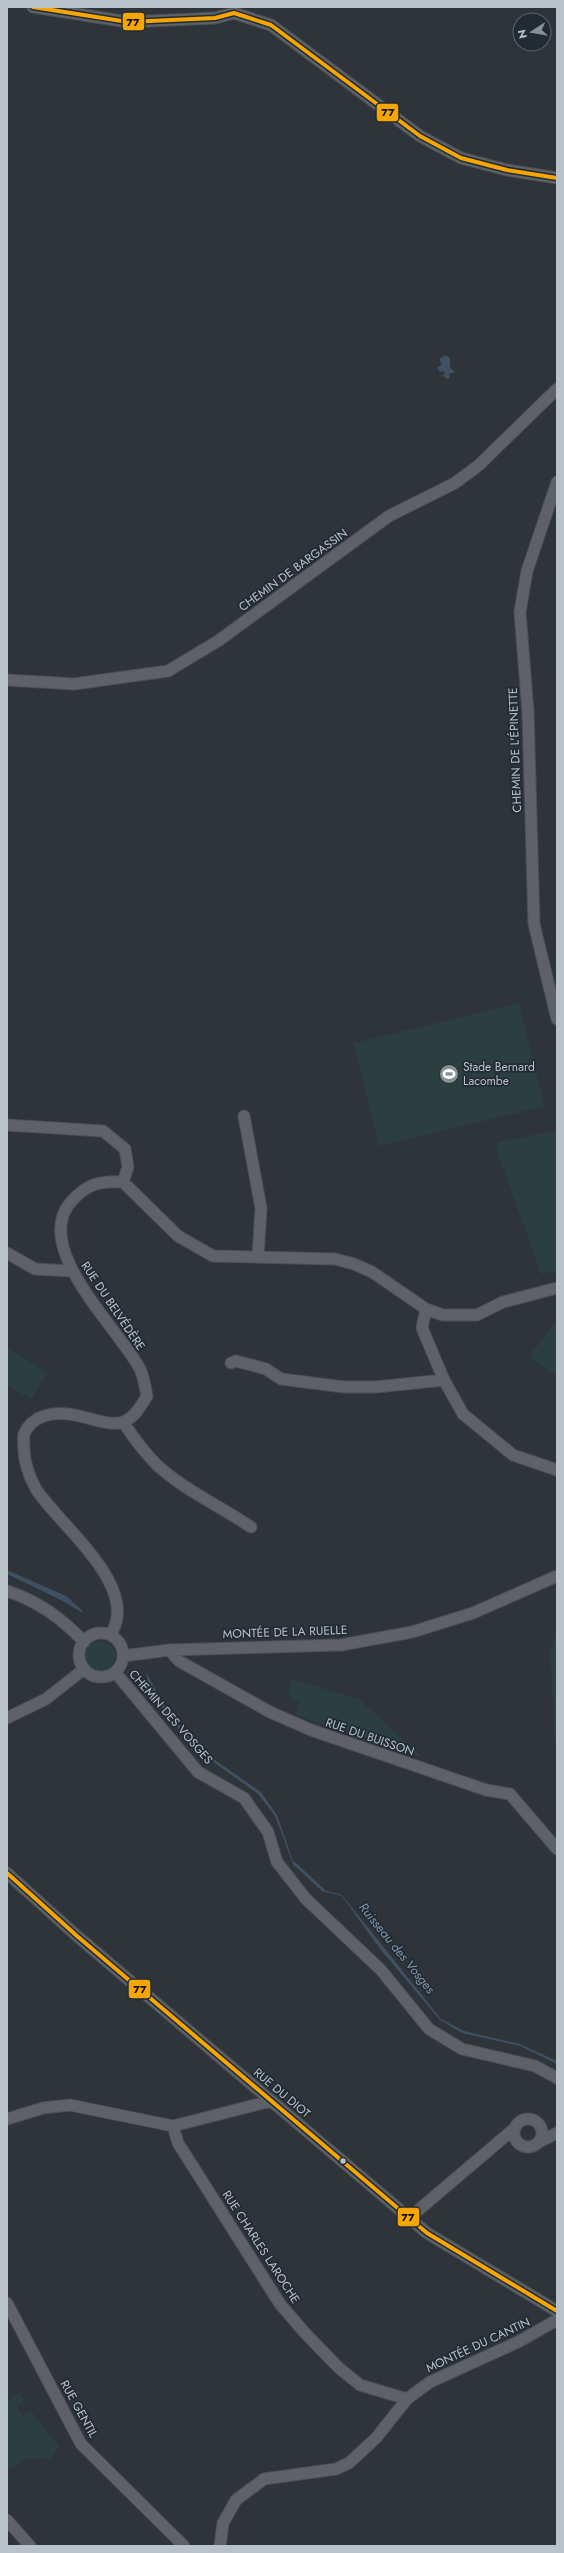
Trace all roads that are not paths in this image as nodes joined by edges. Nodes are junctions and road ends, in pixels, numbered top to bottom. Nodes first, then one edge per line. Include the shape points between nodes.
1 (33, 7) edge
2 (557, 178) edge
3 (557, 389) edge
4 (557, 482) edge
5 (7, 680) edge
6 (557, 1019) edge
7 (244, 1116) dead end
8 (7, 1125) edge
9 (123, 1182) junction
10 (7, 1253) edge
11 (258, 1257) junction
12 (71, 1271) junction
13 (557, 1288) edge
14 (426, 1309) junction
15 (231, 1363) dead end
16 (444, 1380) junction
17 (123, 1422) junction
18 (557, 1470) edge
19 (251, 1527) dead end
20 (557, 1576) edge
21 (7, 1591) edge
22 (110, 1635) junction
23 (84, 1642) junction
24 (169, 1650) junction
25 (123, 1656) junction
26 (84, 1669) junction
27 (115, 1672) junction
28 (7, 1718) edge
29 (557, 1849) edge
30 (7, 1873) edge
31 (557, 2078) edge
32 (271, 2101) junction
33 (7, 2119) edge
34 (173, 2126) junction
35 (515, 2128) junction
36 (557, 2134) edge
37 (539, 2142) junction
38 (408, 2218) junction
39 (7, 2303) edge
40 (557, 2311) edge
41 (557, 2320) edge
42 (407, 2399) junction
43 (7, 2520) edge
44 (30, 2546) edge
45 (184, 2546) edge
46 (220, 2546) edge

1 - 2 street via 128,22 215,18 234,13 271,25 420,136 462,158 507,170
3 - 5 street, CHEMIN DE BARGASSIN via 479,465 455,483 389,516 224,636 168,671 74,684
4 - 6 street, CHEMIN DE L'ÉPINETTE via 527,571 520,612 528,712 534,924
7 - 11 street via 261,1208
8 - 9 street via 103,1131 125,1149 128,1167
9 - 11 street via 178,1236 213,1256
9 - 12 street, RUE DU BELVÉDÈRE via 99,1182 78,1193 64,1210 61,1235
10 - 12 street via 35,1269
11 - 14 street via 335,1259 354,1264 372,1272
12 - 17 street, RUE DU BELVÉDÈRE via 141,1370 147,1396 136,1413
13 - 14 street via 503,1302 477,1315 443,1315
14 - 16 street via 422,1328
15 - 16 street via 236,1360 266,1369 281,1379 344,1387 376,1387
16 - 18 street via 463,1414 487,1435 513,1455
17 - 19 street via 138,1444 158,1465 201,1497
17 - 22 street via 111,1424 87,1416 57,1412 35,1419 24,1434 24,1463 36,1489 98,1562 118,1605 116,1627
20 - 24 street, MONTÉE DE LA RUELLE via 473,1613 412,1632 341,1645
21 - 23 street via 27,1597 55,1614
22 - 23 street via 95,1634
22 - 25 street via 119,1642
23 - 26 street via 79,1656
24 - 25 street, MONTÉE DE LA RUELLE
24 - 29 street, RUE DU BUISSON via 179,1661 270,1712 310,1730 486,1790 510,1794
25 - 27 street
26 - 27 street via 103,1677
26 - 28 street via 46,1699
27 - 31 street, CHEMIN DES VOSGES via 198,1772 244,1798 268,1832 278,1862 306,1899 381,1970 429,2029 462,2049 535,2066
30 - 32 street, RUE DU DIOT
32 - 34 street
32 - 38 street, RUE DU DIOT
33 - 34 street via 43,2108 70,2105
34 - 42 street, RUE CHARLES LAROCHE via 178,2143 285,2310 339,2368 360,2385
35 - 37 street via 514,2133 519,2143 530,2147
35 - 37 street via 525,2119 537,2122 542,2131
35 - 38 street
36 - 37 street
38 - 40 street, RUE DU DIOT via 427,2233
39 - 45 street, RUE GENTIL via 81,2444
41 - 42 street, MONTÉE DU CANTIN via 518,2342 430,2382
42 - 46 street, MONTÉE DU CANTIN via 376,2438 349,2463 336,2469 264,2479 236,2500 223,2523
43 - 44 street

